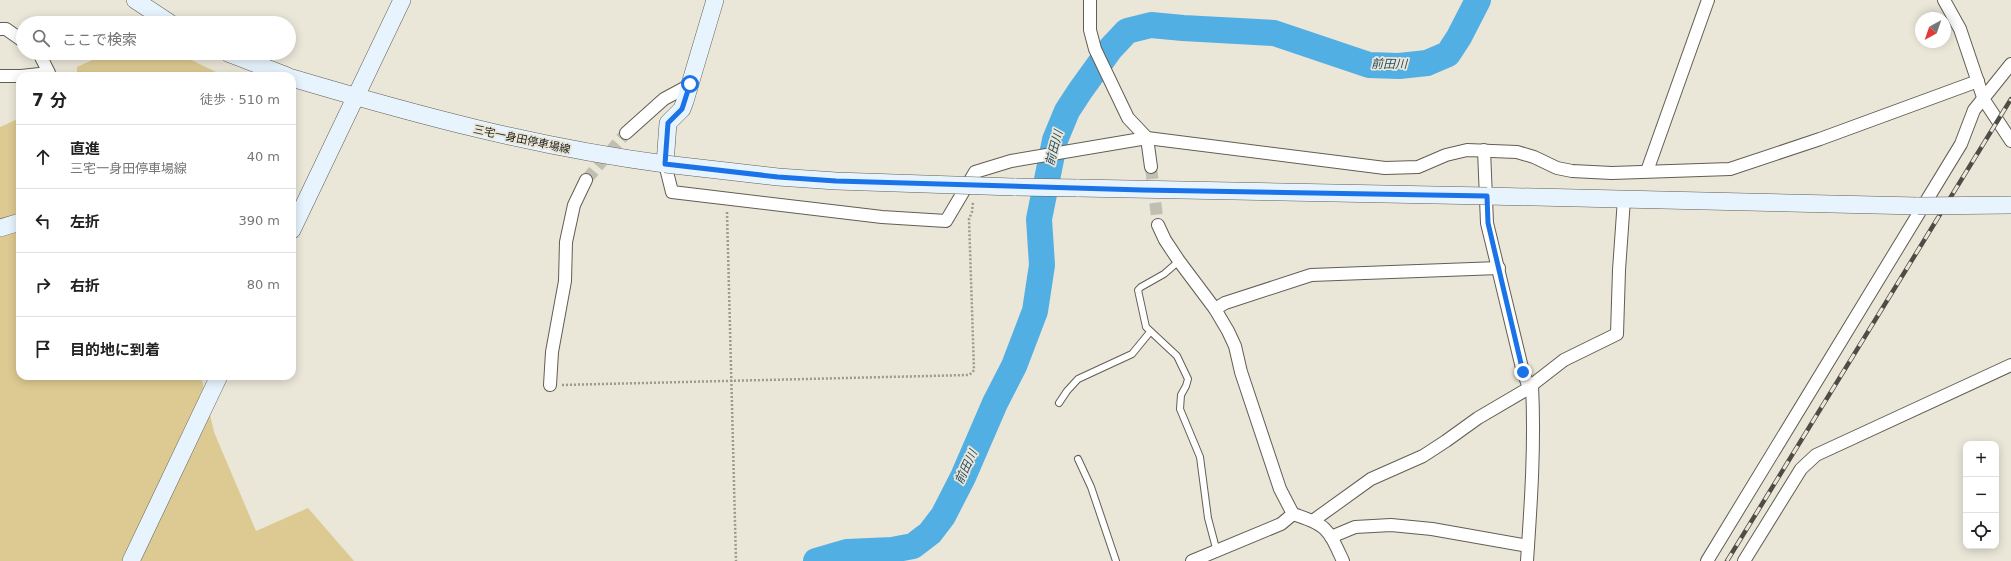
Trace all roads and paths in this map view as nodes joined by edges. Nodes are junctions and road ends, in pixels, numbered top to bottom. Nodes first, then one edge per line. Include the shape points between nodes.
1 (136, 0) edge
2 (402, 0) edge
3 (715, 0) edge
4 (1090, 0) edge
5 (1708, 0) edge
6 (1944, 0) edge
7 (160, 16) edge
8 (0, 29) edge
9 (16, 36) edge
10 (43, 60) edge
11 (246, 60) edge
12 (2011, 64) edge
13 (49, 72) edge
14 (277, 72) edge
15 (0, 76) edge
16 (16, 76) edge
17 (296, 79) edge
18 (1978, 81) junction
19 (690, 84) junction
20 (355, 96) junction
21 (1984, 100) junction
22 (626, 133) tunnel mouth
23 (1147, 138) junction
24 (2011, 141) edge
25 (1484, 150) junction
26 (665, 164) junction
27 (1151, 166) tunnel mouth
28 (1647, 171) junction
29 (586, 180) tunnel mouth
30 (973, 196) dead end
31 (1487, 196) junction
32 (727, 198) junction
33 (1624, 199) junction
34 (2011, 205) edge
35 (296, 222) edge
36 (16, 223) edge
37 (1158, 225) tunnel mouth
38 (0, 228) edge
39 (1179, 261) junction
40 (1498, 268) junction
41 (1215, 309) junction
42 (1150, 332) junction
43 (2011, 365) edge
44 (217, 380) edge
45 (731, 382) junction
46 (550, 385) joint
47 (1530, 386) junction
48 (1059, 403) dead end
49 (1078, 459) dead end
50 (1293, 514) junction
51 (1314, 520) junction
52 (1331, 536) junction
53 (1528, 546) junction
54 (1220, 554) edge
55 (131, 561) edge
56 (736, 561) edge
57 (1116, 561) edge
58 (1192, 561) edge
59 (1343, 561) edge
60 (1527, 561) edge
61 (1707, 561) edge
62 (1744, 561) edge

1 - 7 street
2 - 20 street
3 - 19 street
4 - 23 street via 1090,30 1095,49 1128,118
5 - 28 street
6 - 18 street via 1960,29
8 - 9 street via 6,29
10 - 13 street
11 - 14 street
12 - 21 street
15 - 16 street
17 - 20 street, 三宅一身田停車場線
18 - 21 street
18 - 28 street via 1737,168
19 - 22 street via 664,99
19 - 26 street via 682,109 668,123
20 - 26 street, 三宅一身田停車場線 via 444,122 541,144
20 - 35 street
21 - 24 street
21 - 61 street via 1974,110 1961,144
23 - 25 street via 1386,168 1418,167 1458,151
23 - 27 street
23 - 32 street via 1011,161 975,172 946,221 866,215
25 - 28 street via 1517,152 1557,168 1572,171
25 - 31 street
26 - 31 street, 三宅一身田停車場線, bridge via 836,181
26 - 32 street via 672,192
29 - 46 street via 574,205 566,242 565,281 552,352
30 - 45 path via 969,220 972,374
31 - 33 street, 三宅一身田停車場線
31 - 40 street via 1488,223
32 - 45 path
33 - 34 street, 三宅一身田停車場線, bridge via 1918,206
33 - 47 street via 1617,334 1564,360
36 - 38 street
37 - 39 street
39 - 41 street
39 - 42 lane via 1138,290 1144,321
40 - 41 street via 1311,275 1225,303
40 - 47 street via 1523,372
41 - 50 street via 1234,346 1280,489
42 - 48 lane via 1132,354 1078,379
42 - 54 lane via 1177,356 1188,379 1181,395 1180,409 1200,457 1208,518
43 - 62 street via 1816,455 1801,469
44 - 55 street
45 - 46 path
45 - 56 path
47 - 51 street via 1423,456 1371,479
47 - 53 street via 1533,441
49 - 57 lane via 1091,488
50 - 51 street
50 - 54 street via 1281,524
51 - 52 street
52 - 53 street via 1355,526 1391,525 1432,529
52 - 59 street
53 - 60 street
54 - 58 street

